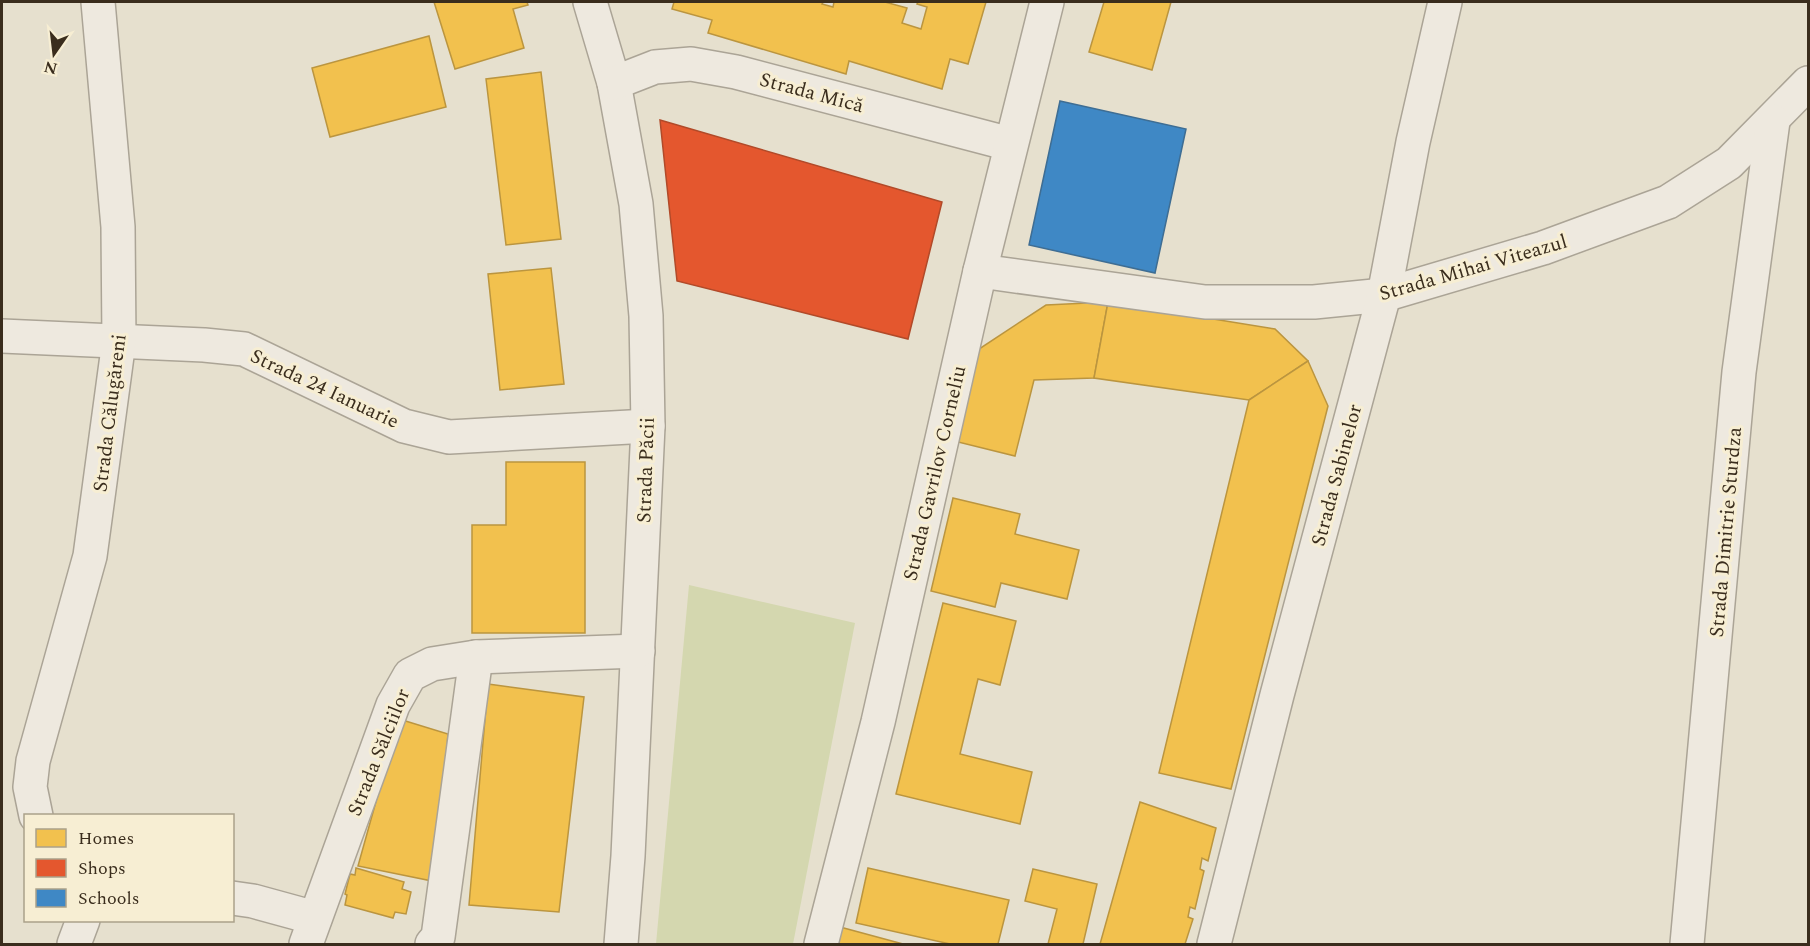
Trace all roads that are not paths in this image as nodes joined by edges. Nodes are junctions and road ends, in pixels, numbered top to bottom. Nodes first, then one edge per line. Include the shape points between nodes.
1 (98, 2) edge
2 (590, 2) edge
3 (1047, 2) edge
4 (1444, 2) edge
5 (614, 83) junction
6 (1809, 83) edge
7 (1773, 121) junction
8 (1010, 144) junction
9 (980, 271) junction
10 (1384, 295) junction
11 (2, 336) edge
12 (120, 341) junction
13 (648, 426) junction
14 (638, 651) junction
15 (476, 657) junction
16 (36, 814) edge
17 (234, 898) edge
18 (83, 922) edge
19 (310, 931) edge
20 (74, 945) edge
21 (432, 945) edge
22 (621, 945) edge
23 (821, 945) edge
24 (1214, 945) edge
25 (1687, 945) edge

1 - 12 street, Strada Călugăreni via 118,226
2 - 5 street, Strada Păcii
3 - 8 street, Strada Gavrilov Corneliu
4 - 10 street, Strada Sabinelor
5 - 8 street, Strada Mică via 655,68 691,64 736,72
5 - 13 street, Strada Păcii via 636,204 646,316
6 - 7 street, Strada Mihai Viteazul
7 - 10 street, Strada Mihai Viteazul via 1729,163 1668,202 1543,248
7 - 25 street, Strada Dimitrie Sturdza via 1739,372
8 - 9 street, Strada Gavrilov Corneliu
9 - 10 street, Strada Mihai Viteazul via 1205,302 1314,302
9 - 23 street, Strada Gavrilov Corneliu via 878,722
10 - 24 street, Strada Sabinelor via 1276,695
11 - 12 street, Strada 24 Ianuarie
12 - 13 street, Strada 24 Ianuarie via 244,349 405,426 449,437
12 - 16 street, Strada Călugăreni via 90,556 33,761 30,788
13 - 14 street, Strada Păcii
14 - 15 street, Strada Sălciilor
14 - 22 street, Strada Păcii
15 - 19 street, Strada Sălciilor via 432,664 410,675 393,705
15 - 21 street via 438,937
17 - 19 street via 253,901
18 - 20 street

